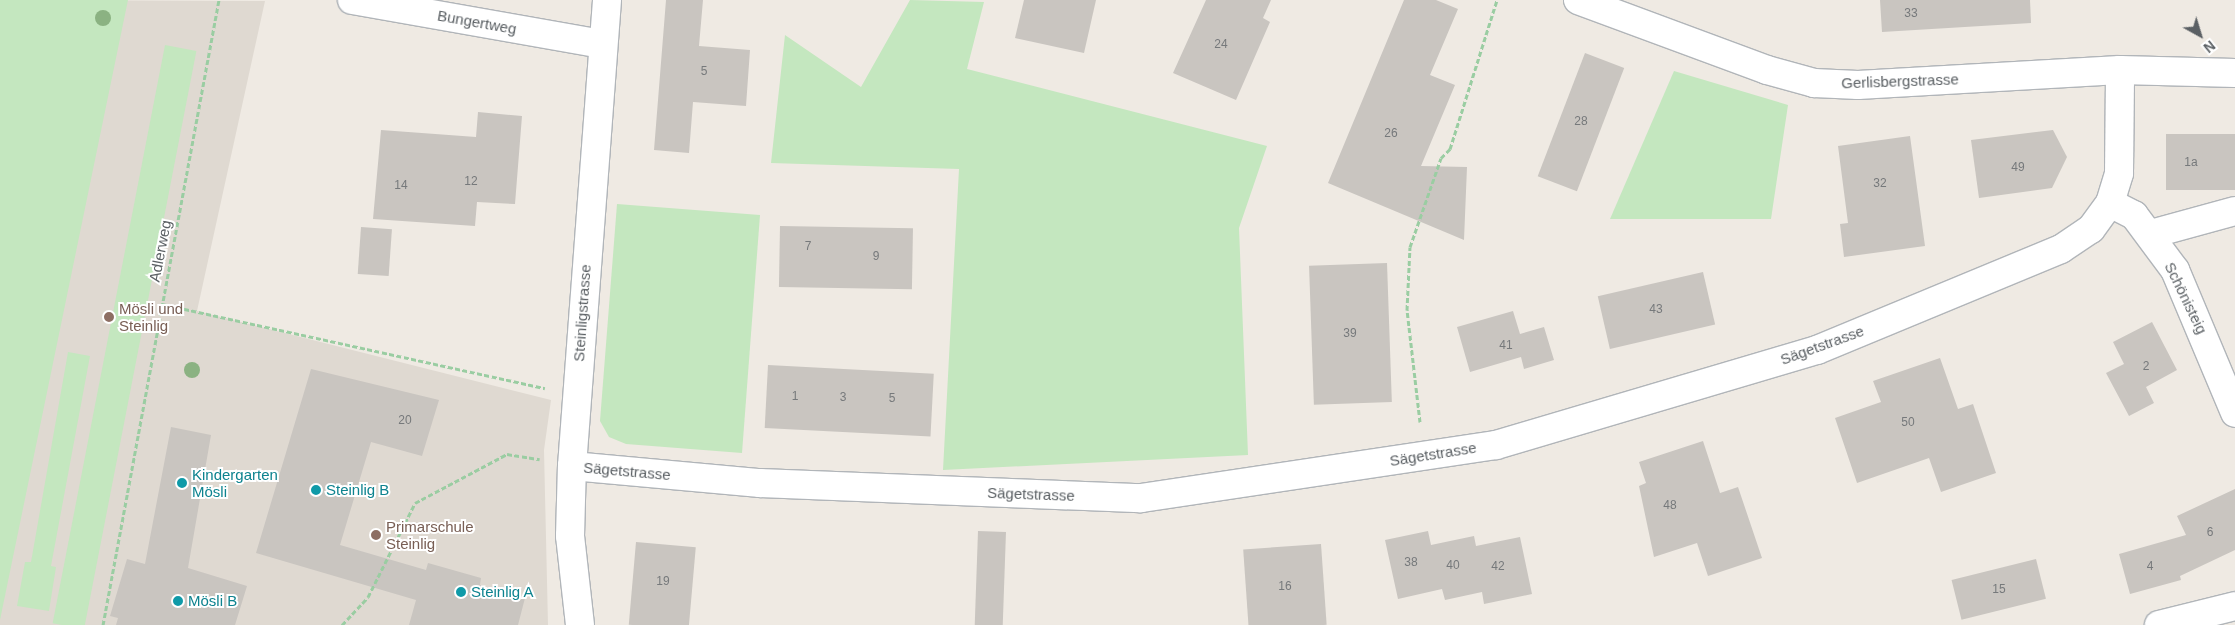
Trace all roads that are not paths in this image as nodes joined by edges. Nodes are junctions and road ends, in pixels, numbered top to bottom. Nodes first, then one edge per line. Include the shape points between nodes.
1 (352, 0) edge
2 (607, 0) edge
3 (1578, 0) edge
4 (602, 44) junction
5 (2120, 70) junction
6 (2235, 73) edge
7 (2110, 203) junction
8 (2235, 211) edge
9 (2151, 234) junction
10 (2235, 413) edge
11 (561, 463) junction
12 (2235, 606) edge
13 (580, 625) edge
14 (2159, 625) edge

1 - 4 street, Bungertweg
2 - 4 street, Steinligstrasse
3 - 5 street, Gerlisbergstrasse via 1767,70 1814,83 1858,85
4 - 11 street, Steinligstrasse
5 - 6 street, Gerlisbergstrasse
5 - 7 street, Sägetstrasse via 2119,173
7 - 9 street, Schönisteig via 2134,215
7 - 11 street, Sägetstrasse via 2092,229 2061,249 1817,350 1496,444 1141,498 760,483
8 - 9 street
9 - 10 street, Schönisteig via 2178,279
11 - 13 street, Steinligstrasse
12 - 14 street

